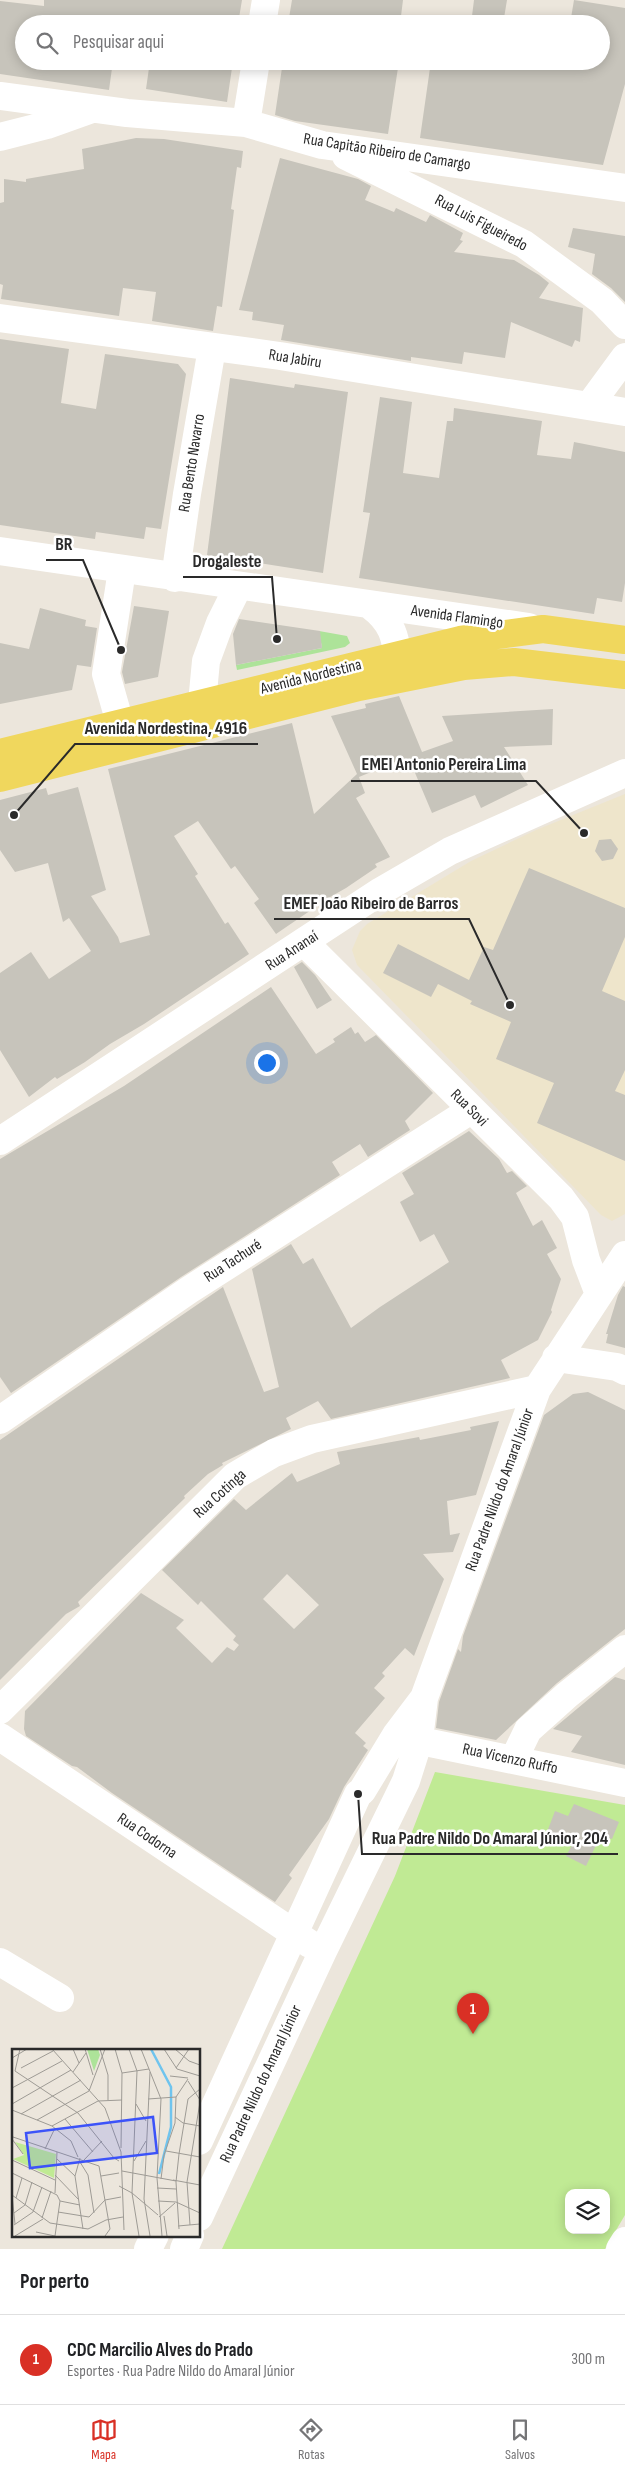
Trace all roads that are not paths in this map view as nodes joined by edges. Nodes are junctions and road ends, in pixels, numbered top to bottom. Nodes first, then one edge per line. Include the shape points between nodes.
1 (266, 0) edge
2 (264, 15) edge
3 (255, 70) edge
4 (0, 96) edge
5 (93, 108) junction
6 (246, 123) junction
7 (0, 137) edge
8 (322, 144) junction
9 (625, 188) edge
10 (0, 318) edge
11 (625, 325) edge
12 (212, 348) junction
13 (625, 357) edge
14 (590, 406) junction
15 (625, 412) edge
16 (0, 551) edge
17 (122, 570) junction
18 (175, 578) junction
19 (238, 587) junction
20 (371, 606) junction
21 (543, 629) junction
22 (625, 640) edge
23 (399, 667) junction
24 (622, 678) edge
25 (202, 703) junction
26 (120, 723) junction
27 (0, 753) edge
28 (625, 773) edge
29 (0, 778) edge
30 (305, 942) junction
31 (471, 1110) junction
32 (0, 1140) edge
33 (625, 1255) edge
34 (599, 1294) junction
35 (556, 1358) junction
36 (622, 1367) edge
37 (537, 1389) junction
38 (0, 1420) edge
39 (625, 1649) edge
40 (0, 1710) edge
41 (0, 1737) edge
42 (408, 1738) junction
43 (514, 1759) junction
44 (625, 1783) edge
45 (294, 1935) junction
46 (322, 1951) junction
47 (0, 1962) edge
48 (60, 1998) dead end
49 (200, 2139) edge
50 (200, 2215) edge
51 (154, 2236) edge
52 (190, 2236) edge
53 (625, 2241) edge
54 (148, 2249) edge
55 (184, 2249) edge
56 (620, 2249) edge

1 - 2 street
3 - 6 street
4 - 5 street, Rua Capitão Ribeiro de Camargo
5 - 6 street, Rua Capitão Ribeiro de Camargo
5 - 7 street via 47,125
6 - 8 street, Rua Capitão Ribeiro de Camargo
8 - 9 street, Rua Capitão Ribeiro de Camargo
8 - 11 street, Rua Luis Figueiredo via 524,244 602,302
10 - 12 street, Rua Jabiru
12 - 14 street, Rua Jabiru via 290,357
12 - 18 street, Rua Bento Navarro
13 - 14 street
14 - 15 street, Rua Jabiru
16 - 17 street, Avenida Flamingo
17 - 18 street, Avenida Flamingo
17 - 26 street via 106,674
18 - 19 street, Avenida Flamingo
19 - 20 street, Avenida Flamingo
19 - 25 street via 206,661
20 - 21 street, Avenida Flamingo
20 - 23 street, Avenida Flamingo via 385,616 393,631
21 - 22 main road, Avenida Nordestina
21 - 23 main road, Avenida Nordestina via 460,640
23 - 24 main road, Avenida Nordestina via 514,662
23 - 25 main road, Avenida Nordestina
23 - 29 main road, Avenida Nordestina
25 - 26 main road, Avenida Nordestina
26 - 27 main road, Avenida Nordestina
28 - 30 street, Rua Ananaí via 450,851 381,891
30 - 31 street, Rua Sovi
30 - 32 street, Rua Ananaí
31 - 34 street, Rua Sovi via 561,1198 575,1217
31 - 38 street, Rua Tachuré via 189,1290
33 - 34 street, Rua Padre Nildo do Amaral Júnior
34 - 35 street, Rua Padre Nildo do Amaral Júnior
35 - 36 street
35 - 37 street, Rua Padre Nildo do Amaral Júnior
37 - 40 street, Rua Cotinga via 312,1439 266,1457 235,1476
37 - 42 street, Rua Padre Nildo do Amaral Júnior
39 - 43 street via 528,1730
41 - 45 street, Rua Codorna
42 - 43 street, Rua Vicenzo Ruffo
42 - 45 street, Rua Padre Nildo do Amaral Júnior via 358,1794
42 - 46 street, Rua Padre Nildo do Amaral Júnior via 395,1805
43 - 44 street, Rua Vicenzo Ruffo
45 - 46 street
45 - 49 street, Rua Padre Nildo do Amaral Júnior
46 - 50 street, Rua Padre Nildo do Amaral Júnior
47 - 48 street
51 - 54 street
52 - 55 street
53 - 56 street

